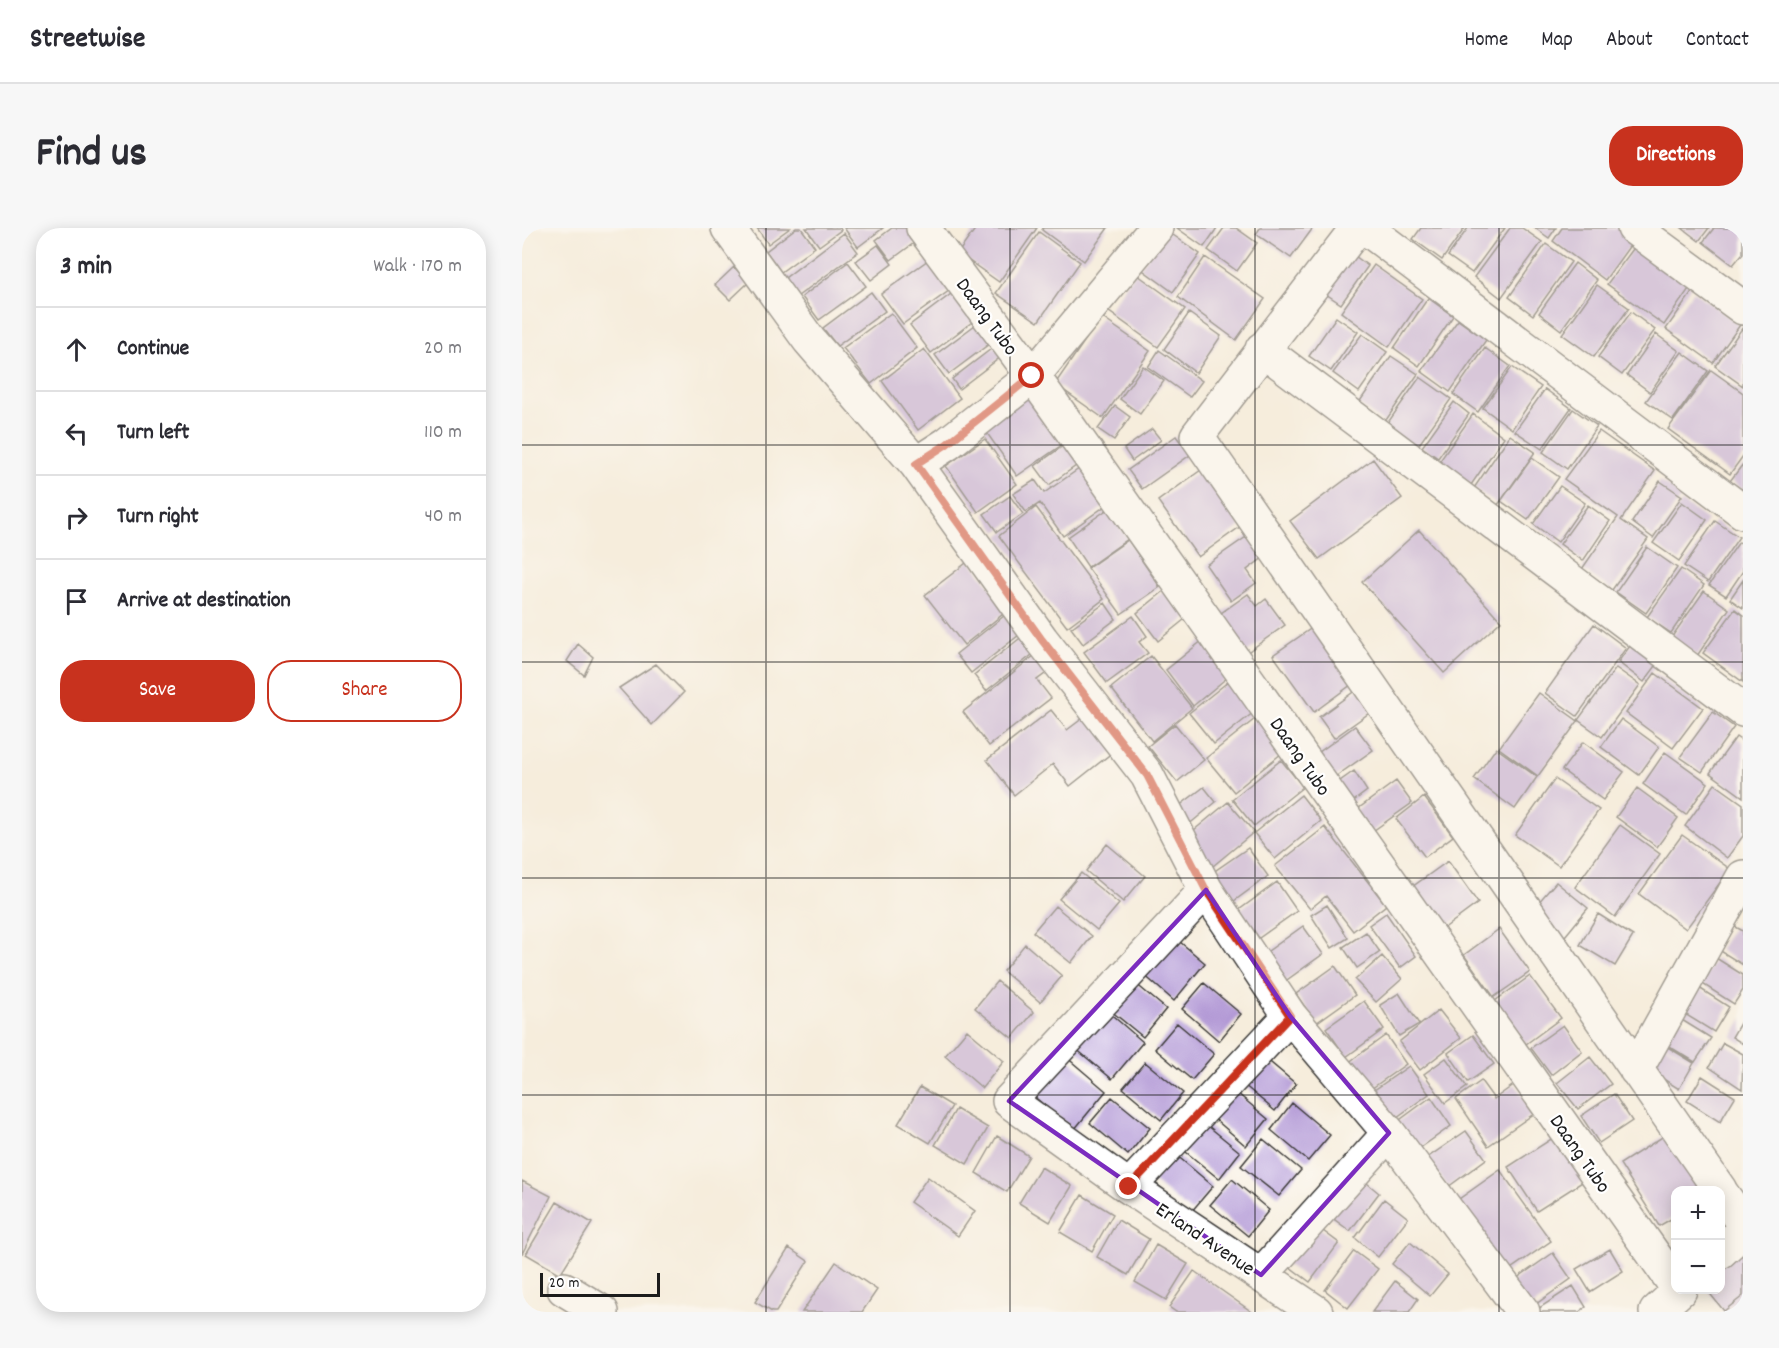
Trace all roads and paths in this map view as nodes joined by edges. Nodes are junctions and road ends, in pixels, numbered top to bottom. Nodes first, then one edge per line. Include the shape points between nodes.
1 (728, 228) edge
2 (923, 228) edge
3 (1156, 228) edge
4 (1357, 228) edge
5 (1366, 228) edge
6 (1634, 228) edge
7 (1743, 308) edge
8 (1262, 349) junction
9 (1032, 376) junction
10 (916, 464) junction
11 (1743, 512) edge
12 (1743, 710) edge
13 (1743, 877) edge
14 (1206, 890) junction
15 (1290, 1016) junction
16 (1636, 1070) junction
17 (1389, 1132) junction
18 (1717, 1186) edge
19 (1129, 1187) junction
20 (1725, 1198) edge
21 (1743, 1223) edge
22 (1743, 1231) edge
23 (1725, 1247) edge
24 (1261, 1275) junction
25 (564, 1289) dead end
26 (1677, 1297) edge
27 (602, 1312) edge
28 (1316, 1312) edge
29 (1523, 1312) edge

1 - 10 street via 809,340
2 - 9 street, Daang Tubo
3 - 9 street
4 - 8 street
5 - 11 street
6 - 7 street
8 - 12 street
8 - 16 street via 1197,436
9 - 10 street
9 - 26 street, Daang Tubo
10 - 14 street via 1042,640 1147,775
13 - 16 street
14 - 15 street
14 - 19 street, Erland Avenue via 1009,1101
15 - 17 street
15 - 19 street
16 - 18 street
17 - 24 street
17 - 29 street
19 - 24 street, Erland Avenue
20 - 21 street
22 - 23 street
24 - 28 street, Erland Avenue
25 - 27 street

